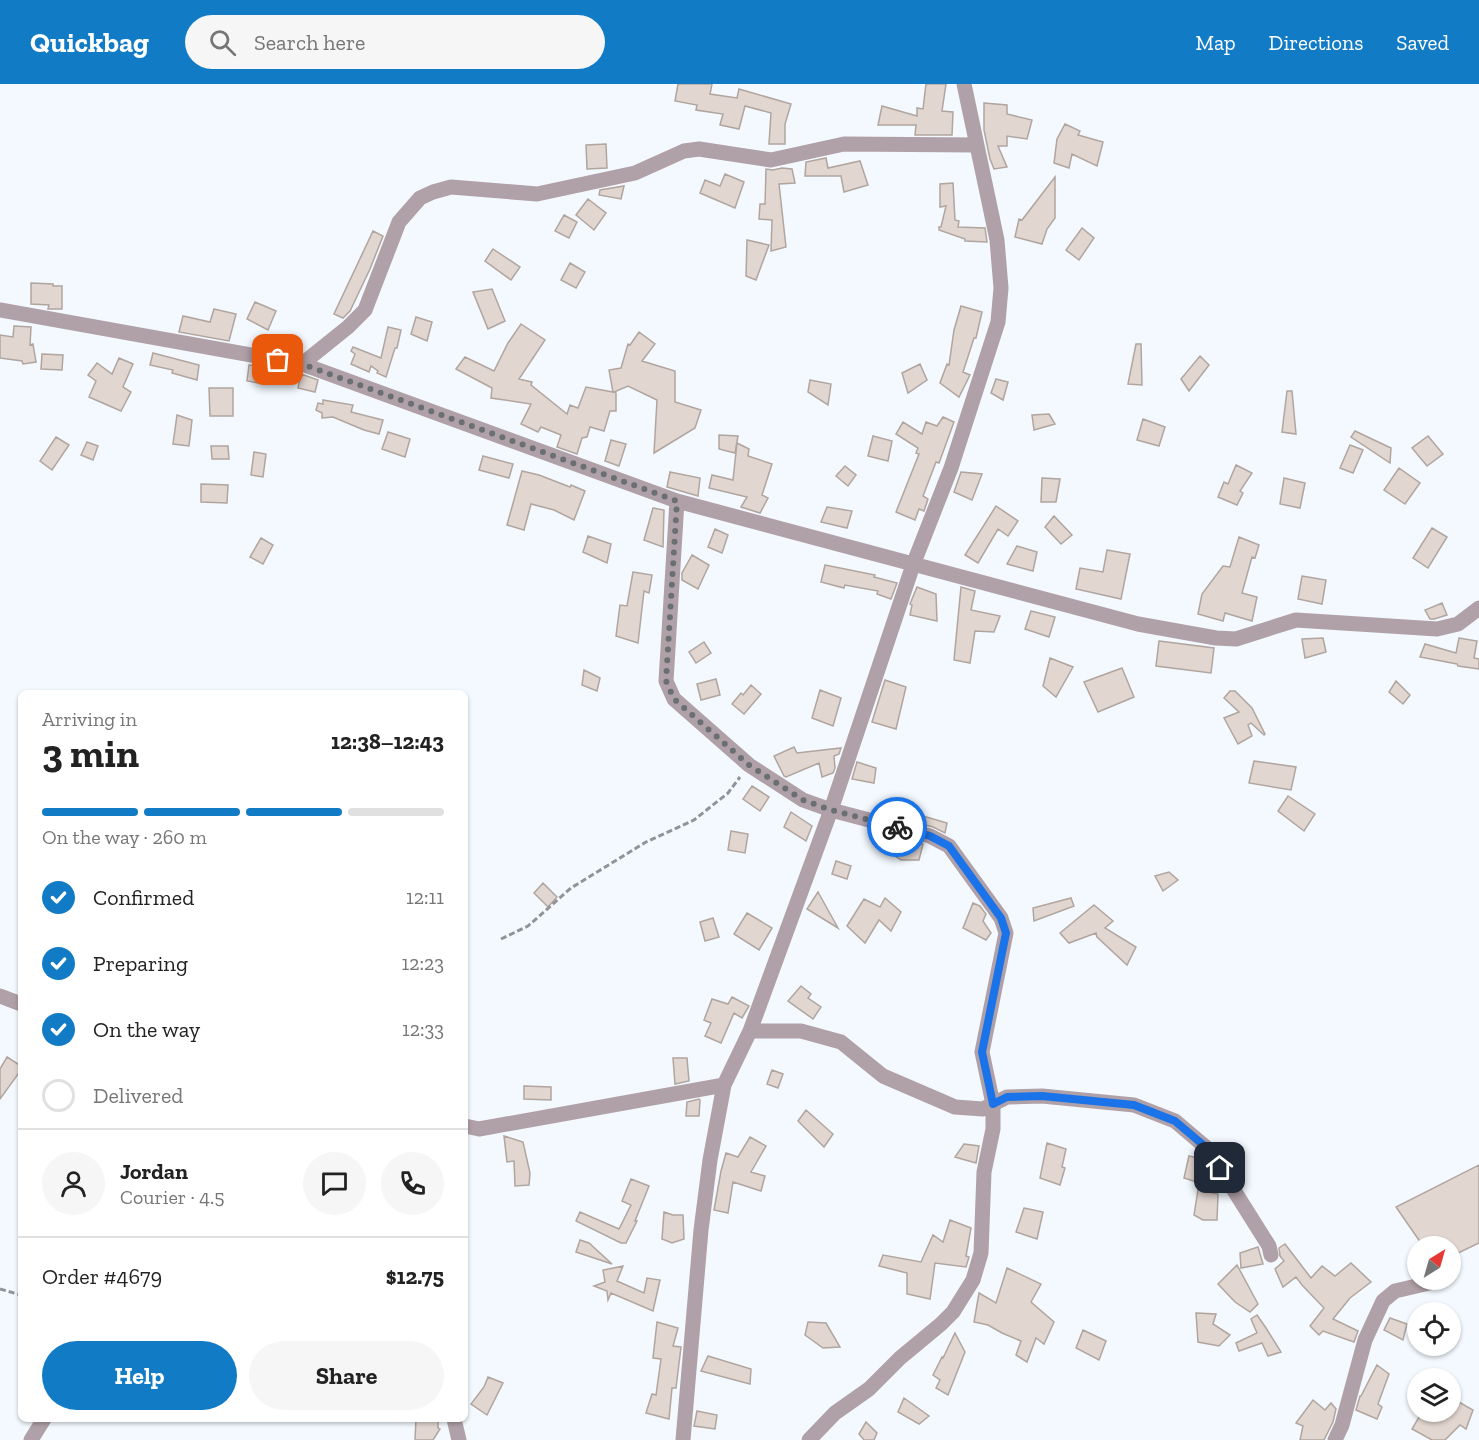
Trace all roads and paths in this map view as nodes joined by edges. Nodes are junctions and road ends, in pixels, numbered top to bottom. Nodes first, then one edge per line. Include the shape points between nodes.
1 (963, 84) edge
2 (976, 145) junction
3 (0, 310) edge
4 (302, 364) junction
5 (677, 501) junction
6 (913, 565) junction
7 (1479, 608) edge
8 (749, 765) junction
9 (831, 810) junction
10 (501, 939) dead end
11 (0, 996) edge
12 (18, 1003) edge
13 (750, 1031) junction
14 (724, 1085) junction
15 (993, 1104) junction
16 (468, 1127) edge
17 (1271, 1255) dead end
18 (1407, 1288) edge
19 (0, 1289) edge
20 (18, 1294) edge
21 (42, 1422) edge
22 (455, 1422) edge
23 (31, 1440) edge
24 (459, 1440) edge
25 (683, 1440) edge
26 (808, 1440) edge
27 (1335, 1440) edge

1 - 2 street
2 - 4 street via 844,144 771,160 699,149 684,151 635,173 537,194 451,188 433,192 420,198 399,222 365,310
2 - 6 street via 997,240 998,322 951,468
3 - 4 street
4 - 5 street
5 - 6 street
5 - 8 street via 666,681 674,699
6 - 7 street via 1138,624 1216,638 1236,639 1296,620 1437,629 1458,624
6 - 9 street
8 - 9 street via 803,800
8 - 10 path via 728,793 693,820 646,842 571,888 528,926
9 - 13 street
9 - 15 street via 930,836 949,846 1001,918 1006,933 982,1052
11 - 12 street
13 - 14 street
13 - 15 street via 801,1031 841,1042 883,1076 955,1107 983,1109
14 - 16 street via 479,1129
14 - 25 street via 704,1206
15 - 17 street via 1007,1097 1042,1096 1100,1101 1134,1105 1175,1121 1208,1149
15 - 26 street via 993,1129 984,1172 981,1253 973,1280 941,1324
18 - 27 street via 1395,1291 1383,1301 1365,1340
19 - 20 path
21 - 23 street
22 - 24 street

